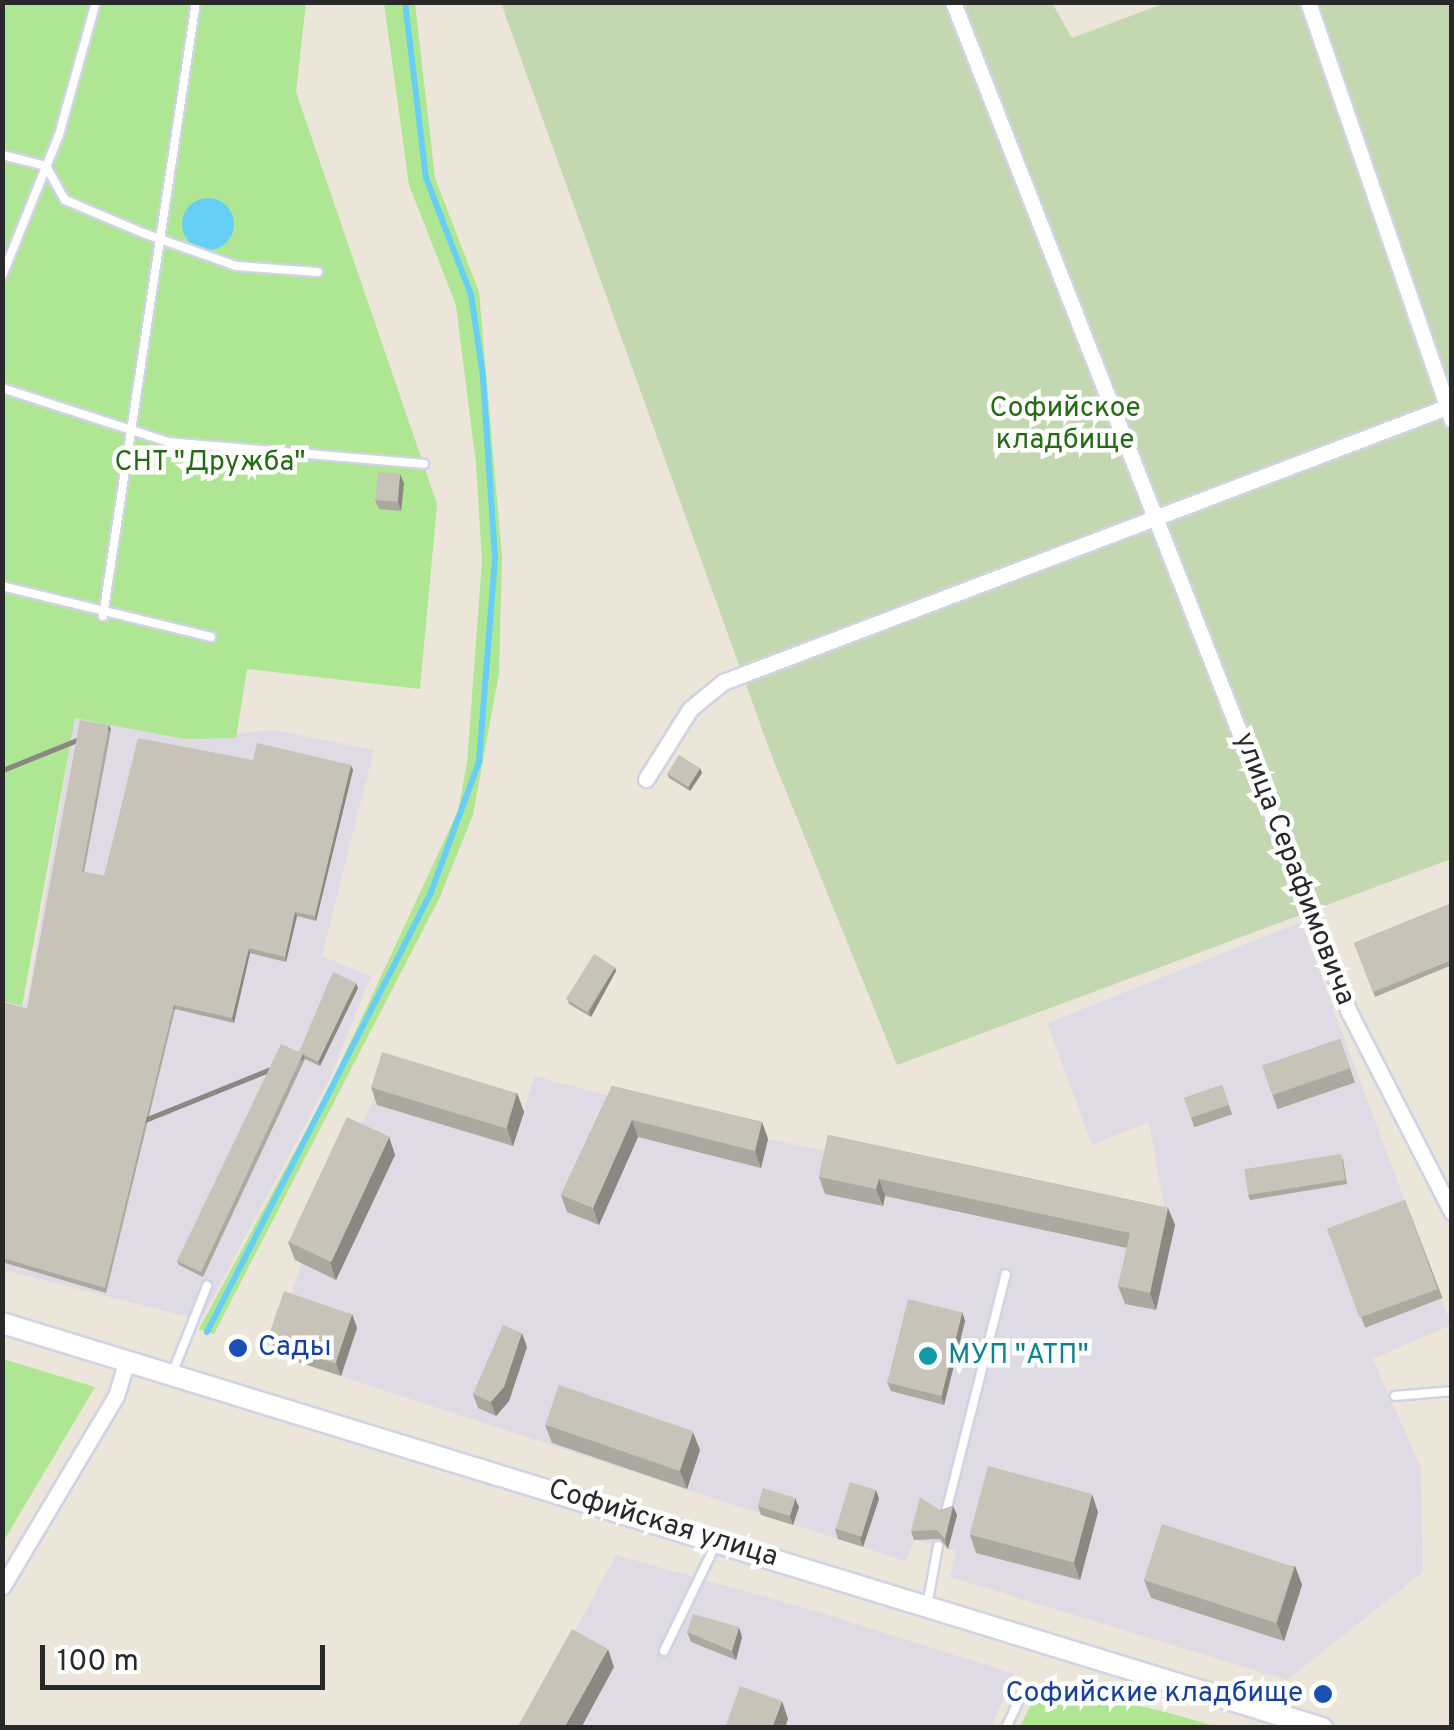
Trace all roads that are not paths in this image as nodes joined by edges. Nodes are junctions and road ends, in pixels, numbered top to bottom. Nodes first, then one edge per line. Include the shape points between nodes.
1 (96, 2) edge
2 (196, 2) edge
3 (953, 2) edge
4 (1308, 2) edge
5 (2, 155) edge
6 (46, 166) junction
7 (162, 240) junction
8 (318, 272) dead end
9 (2, 276) edge
10 (2, 388) edge
11 (1450, 410) edge
12 (132, 430) junction
13 (424, 464) dead end
14 (1157, 516) junction
15 (2, 586) edge
16 (103, 616) junction
17 (211, 637) dead end
18 (646, 778) dead end
19 (1452, 1212) edge
20 (1006, 1274) dead end
21 (207, 1286) dead end
22 (2, 1323) edge
23 (127, 1360) junction
24 (172, 1374) junction
25 (1452, 1391) edge
26 (1395, 1396) dead end
27 (946, 1512) edge
28 (717, 1541) junction
29 (938, 1546) edge
30 (2, 1587) edge
31 (927, 1606) junction
32 (664, 1650) dead end
33 (1022, 1694) dead end
34 (1006, 1728) edge
35 (1322, 1728) edge

1 - 6 lane
2 - 7 lane
3 - 14 street, улица Серафимовича
4 - 11 street
5 - 6 lane
6 - 7 lane via 64,200
6 - 9 lane
7 - 8 lane via 236,266
7 - 12 lane
10 - 12 lane
11 - 14 street
12 - 13 lane via 286,458
12 - 16 lane
14 - 18 street via 723,682 690,709
14 - 19 street, улица Серафимовича via 1349,1012
15 - 16 lane
16 - 17 lane
20 - 27 lane
21 - 24 lane
22 - 23 main road, Софийская улица
23 - 24 main road, Софийская улица
23 - 30 street via 116,1396
24 - 28 main road, Софийская улица
25 - 26 lane
28 - 31 main road, Софийская улица
28 - 32 lane
29 - 31 lane
31 - 35 main road, Софийская улица
33 - 34 lane

